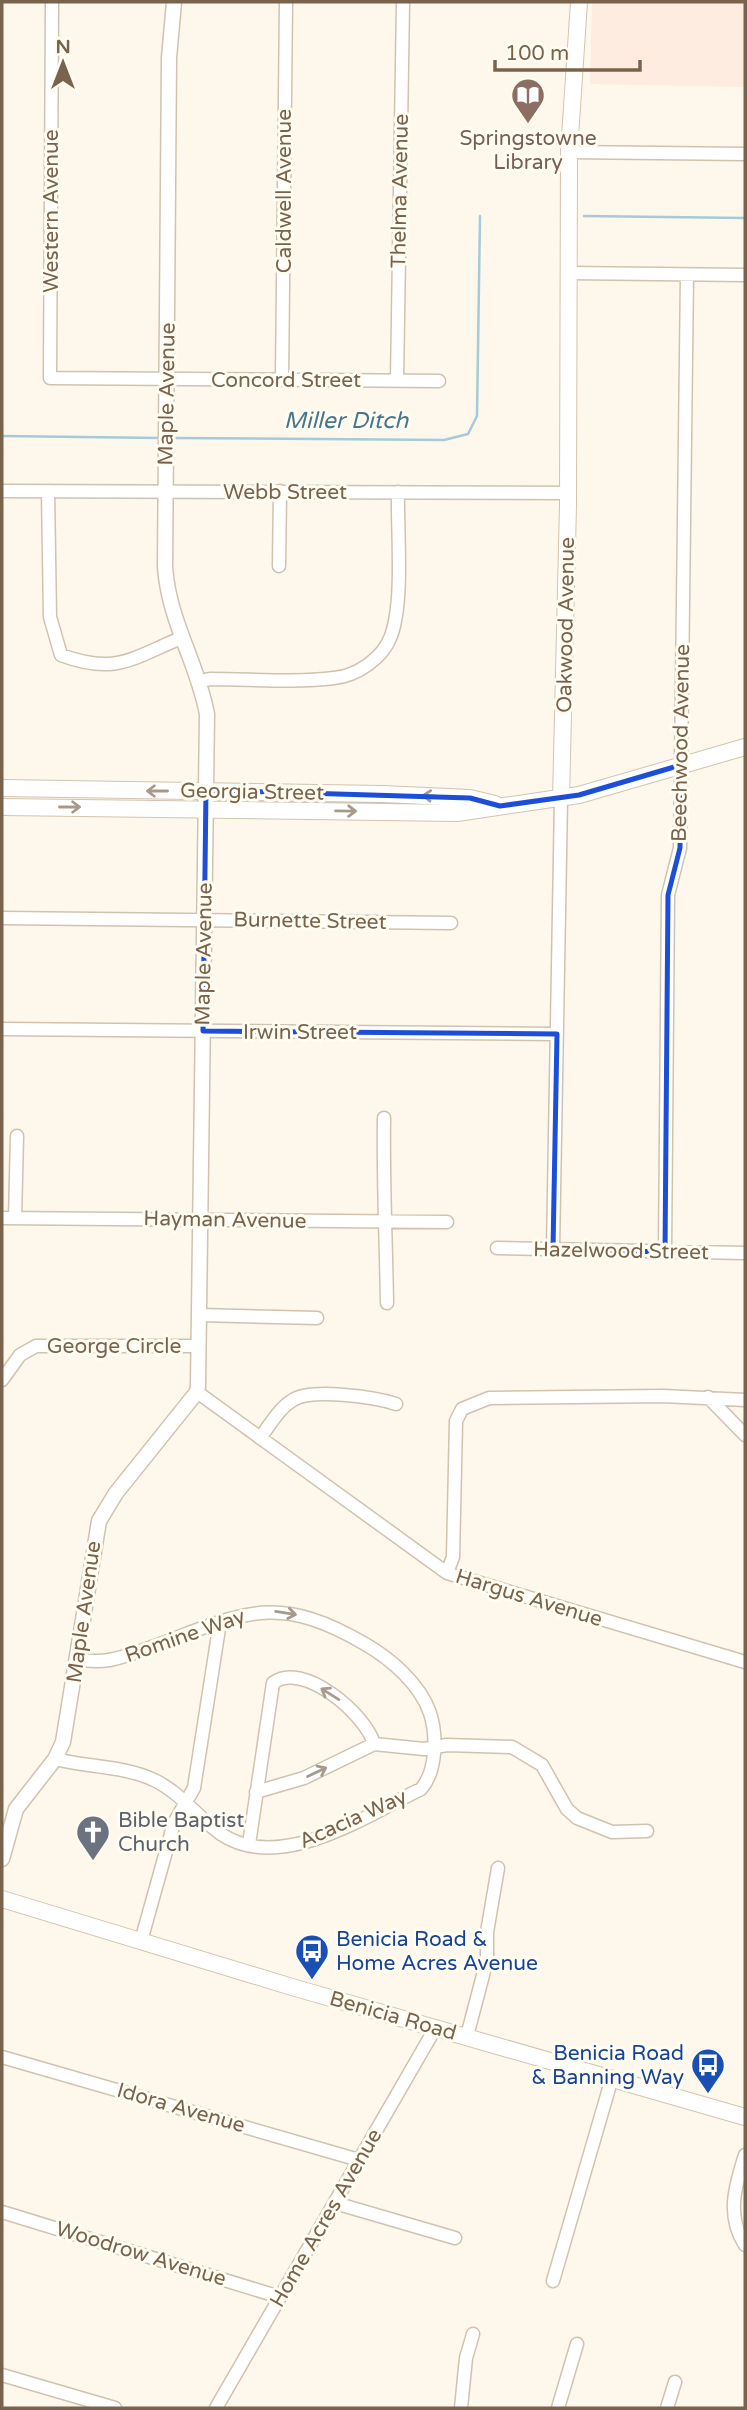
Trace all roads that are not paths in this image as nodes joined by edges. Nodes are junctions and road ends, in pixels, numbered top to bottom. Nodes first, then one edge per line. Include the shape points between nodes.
1 (52, 2) edge
2 (174, 2) edge
3 (286, 2) edge
4 (403, 2) edge
5 (579, 2) edge
6 (569, 152) junction
7 (745, 154) edge
8 (569, 273) junction
9 (687, 275) junction
10 (745, 275) edge
11 (50, 379) joint
12 (167, 379) junction
13 (282, 380) junction
14 (397, 381) junction
15 (439, 381) dead end
16 (2, 491) edge
17 (48, 491) junction
18 (165, 491) junction
19 (280, 491) junction
20 (398, 492) junction
21 (568, 493) junction
22 (279, 566) dead end
23 (181, 638) junction
24 (200, 681) junction
25 (745, 747) edge
26 (681, 765) junction
27 (2, 788) edge
28 (206, 790) junction
29 (561, 799) junction
30 (500, 806) junction
31 (2, 807) edge
32 (206, 809) junction
33 (2, 918) edge
34 (206, 920) junction
35 (451, 923) dead end
36 (2, 1029) edge
37 (203, 1031) junction
38 (557, 1034) junction
39 (384, 1118) dead end
40 (16, 1136) dead end
41 (8, 1218) edge
42 (201, 1220) junction
43 (386, 1222) junction
44 (447, 1222) dead end
45 (496, 1248) dead end
46 (553, 1249) junction
47 (665, 1252) junction
48 (745, 1254) edge
49 (387, 1303) dead end
50 (200, 1315) junction
51 (317, 1318) dead end
52 (200, 1346) junction
53 (2, 1380) edge
54 (197, 1392) junction
55 (708, 1397) junction
56 (745, 1400) edge
57 (396, 1404) dead end
58 (745, 1435) edge
59 (260, 1438) junction
60 (447, 1573) junction
61 (220, 1622) junction
62 (77, 1659) junction
63 (745, 1662) edge
64 (374, 1744) junction
65 (435, 1748) junction
66 (55, 1759) junction
67 (256, 1792) junction
68 (186, 1804) junction
69 (647, 1831) dead end
70 (250, 1844) junction
71 (2, 1859) edge
72 (498, 1868) dead end
73 (2, 1899) edge
74 (141, 1941) junction
75 (436, 2028) junction
76 (467, 2036) junction
77 (2, 2057) edge
78 (612, 2078) junction
79 (745, 2117) edge
80 (745, 2155) edge
81 (359, 2160) junction
82 (335, 2203) junction
83 (2, 2212) edge
84 (455, 2238) dead end
85 (745, 2245) edge
86 (553, 2281) dead end
87 (280, 2297) junction
88 (473, 2334) dead end
89 (577, 2344) dead end
90 (2, 2375) edge
91 (674, 2382) dead end
92 (115, 2408) edge
93 (216, 2408) edge
94 (461, 2408) edge
95 (558, 2408) edge
96 (667, 2408) edge

1 - 11 street, Western Avenue
2 - 12 street, Maple Avenue via 169,58
3 - 13 street, Caldwell Avenue
4 - 14 street, Thelma Avenue
5 - 6 main road, Oakwood Avenue
6 - 7 street
6 - 8 main road, Oakwood Avenue
8 - 9 street
8 - 21 main road, Oakwood Avenue
9 - 10 street
9 - 26 street, Beechwood Avenue
11 - 12 street, Concord Street
12 - 13 street, Concord Street
12 - 18 street, Maple Avenue
13 - 14 street, Concord Street
14 - 15 street, Concord Street
16 - 17 street, Webb Street
17 - 18 street, Webb Street
17 - 23 street via 50,617 61,655 109,666
18 - 19 street, Webb Street
18 - 23 street, Maple Avenue via 167,595
19 - 20 street, Webb Street
19 - 22 street
20 - 21 street, Webb Street
20 - 24 street via 396,607 391,636 376,659 337,678
21 - 29 main road, Oakwood Avenue
23 - 24 street, Maple Avenue
24 - 28 street, Maple Avenue via 207,713
25 - 26 main road, Georgia Street
26 - 29 main road, Georgia Street
26 - 47 street, Beechwood Avenue via 680,848 668,895
28 -> 27 main road, Georgia Street
30 -> 28 main road, Georgia Street via 470,798
28 - 32 street, Maple Avenue
29 - 30 main road, Georgia Street
29 - 38 street, Oakwood Avenue
32 -> 30 main road, Georgia Street via 457,813
31 -> 32 main road, Georgia Street
32 - 34 street, Maple Avenue
33 - 34 street, Burnette Street
34 - 35 street, Burnette Street
34 - 37 street, Maple Avenue
36 - 37 street, Irwin Street
37 - 38 street, Irwin Street
37 - 42 street, Maple Avenue
38 - 46 street, Oakwood Avenue
39 - 43 street
40 - 41 street
41 - 42 street, Hayman Avenue
42 - 43 street, Hayman Avenue
42 - 50 street, Maple Avenue
43 - 44 street, Hayman Avenue
43 - 49 street
45 - 46 street, Hazelwood Street
46 - 47 street, Hazelwood Street
47 - 48 street, Hazelwood Street
50 - 51 street
50 - 52 street, Maple Avenue
52 - 53 street, George Circle via 36,1346 20,1355
52 - 54 street, Maple Avenue
54 - 59 street, Hargus Avenue
54 - 62 street, Maple Avenue via 99,1521
55 - 56 street
55 - 58 street
55 - 60 street via 489,1398 462,1409 456,1421 453,1557
57 - 59 street via 376,1398 297,1397
59 - 60 street, Hargus Avenue
60 - 63 street, Hargus Avenue
61 - 62 street, Romine Way via 109,1662
61 -> 65 street, Romine Way via 255,1611 284,1612 331,1627 378,1652 398,1668 427,1704
61 - 68 street via 194,1788
62 - 66 street, Maple Avenue via 67,1728
64 - 65 street
67 -> 64 street via 304,1778
64 -> 67 street via 364,1722 346,1705 299,1678 281,1677 273,1683
65 - 69 street via 495,1746 523,1751 542,1765 577,1818 612,1832
65 - 70 street, Acacia Way via 429,1780 421,1789 306,1843 283,1848
66 - 68 street, Acacia Way via 156,1781
66 - 71 street, Maple Avenue via 16,1809
67 - 70 street
68 - 70 street, Acacia Way via 224,1836
68 - 74 street via 174,1823
72 - 76 street via 487,1960
73 - 74 main road, Benicia Road
74 - 75 main road, Benicia Road
75 - 76 main road, Benicia Road
75 - 81 street, Home Acres Avenue
76 - 78 main road, Benicia Road
77 - 81 street, Idora Avenue
78 - 79 main road, Benicia Road
78 - 86 street
80 - 85 street via 733,2207 735,2226
81 - 82 street, Home Acres Avenue
82 - 84 street
82 - 87 street, Home Acres Avenue
83 - 87 street, Woodrow Avenue
87 - 93 street, Home Acres Avenue
88 - 94 street
89 - 95 street
90 - 92 street
91 - 96 street

